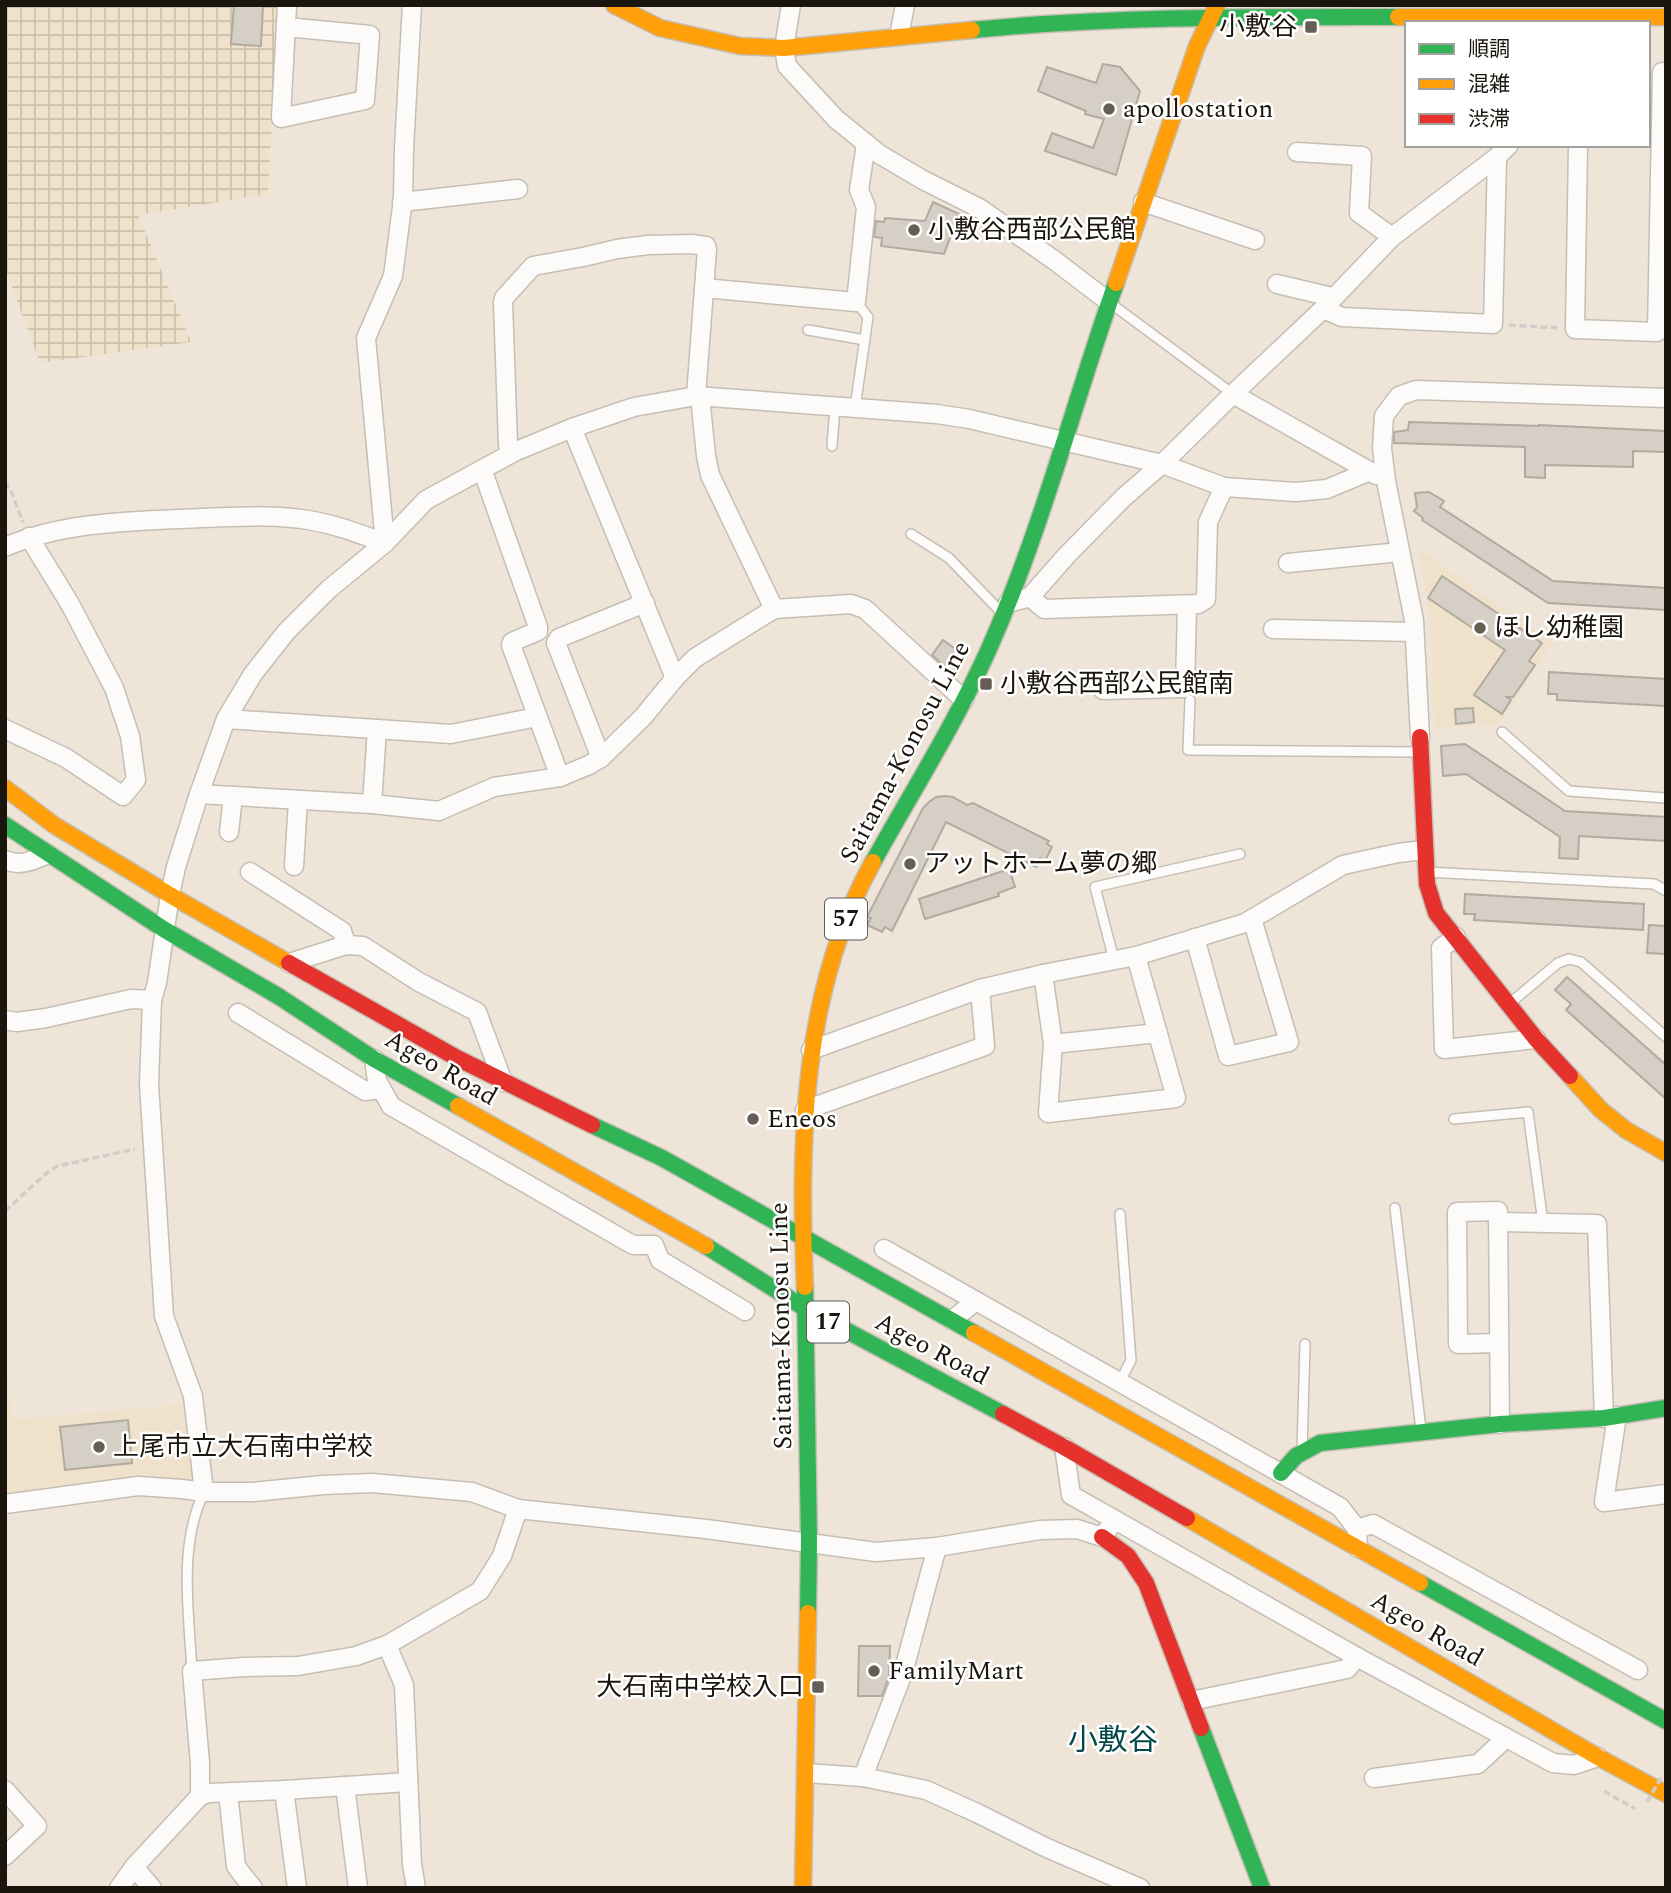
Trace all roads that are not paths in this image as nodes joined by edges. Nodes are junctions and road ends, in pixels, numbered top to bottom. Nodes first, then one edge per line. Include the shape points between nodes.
1 (287, 5) edge
2 (412, 5) edge
3 (614, 5) edge
4 (790, 5) edge
5 (905, 5) edge
6 (1214, 11) edge
7 (1656, 16) edge
8 (286, 27) junction
9 (899, 36) junction
10 (783, 48) junction
11 (1659, 72) edge
12 (866, 144) junction
13 (1578, 147) edge
14 (1503, 151) edge
15 (1297, 152) dead end
16 (518, 189) dead end
17 (402, 202) junction
18 (1143, 202) junction
19 (1392, 237) junction
20 (1255, 240) dead end
21 (1277, 284) dead end
22 (705, 288) junction
23 (856, 302) junction
24 (1108, 302) junction
25 (1328, 303) junction
26 (808, 330) dead end
27 (864, 340) junction
28 (1233, 394) junction
29 (698, 396) junction
30 (1666, 398) edge
31 (835, 406) junction
32 (855, 408) junction
33 (572, 428) junction
34 (1065, 440) junction
35 (832, 446) dead end
36 (510, 454) junction
37 (1162, 464) junction
38 (482, 469) junction
39 (1370, 471) junction
40 (1386, 481) junction
41 (1224, 488) junction
42 (911, 534) dead end
43 (29, 537) junction
44 (385, 543) junction
45 (5, 547) edge
46 (1400, 552) junction
47 (1288, 563) dead end
48 (1030, 597) junction
49 (645, 603) junction
50 (1187, 605) junction
51 (1005, 608) junction
52 (774, 609) junction
53 (1273, 629) dead end
54 (1414, 632) junction
55 (675, 678) junction
56 (1103, 690) dead end
57 (964, 700) junction
58 (1190, 700) dead end
59 (537, 717) junction
60 (226, 719) junction
61 (5, 729) edge
62 (377, 729) junction
63 (1502, 732) dead end
64 (1419, 744) junction
65 (601, 758) junction
66 (560, 777) junction
67 (5, 788) edge
68 (199, 794) junction
69 (233, 796) junction
70 (1666, 798) edge
71 (298, 800) junction
72 (372, 804) junction
73 (5, 825) edge
74 (229, 832) dead end
75 (1424, 850) junction
76 (1240, 853) dead end
77 (48, 854) junction
78 (5, 860) edge
79 (294, 866) dead end
80 (250, 872) dead end
81 (1426, 872) junction
82 (1666, 891) edge
83 (170, 895) junction
84 (1252, 919) junction
85 (164, 930) junction
86 (1456, 937) junction
87 (1195, 938) junction
88 (346, 944) junction
89 (1136, 956) junction
90 (1114, 960) junction
91 (289, 963) junction
92 (1043, 974) junction
93 (979, 989) junction
94 (152, 1000) junction
95 (1508, 1005) junction
96 (238, 1013) dead end
97 (5, 1020) edge
98 (1158, 1033) junction
99 (1666, 1037) edge
100 (1536, 1039) junction
101 (1053, 1044) junction
102 (810, 1050) junction
103 (374, 1059) junction
104 (503, 1082) junction
105 (382, 1089) junction
106 (805, 1110) junction
107 (1454, 1119) dead end
108 (1666, 1153) edge
109 (1395, 1208) dead end
110 (1120, 1214) dead end
111 (1498, 1222) junction
112 (1543, 1223) junction
113 (803, 1237) junction
114 (695, 1239) junction
115 (654, 1245) junction
116 (884, 1249) dead end
117 (976, 1301) junction
118 (806, 1310) junction
119 (745, 1311) dead end
120 (951, 1320) junction
121 (1499, 1343) junction
122 (1306, 1344) dead end
123 (1120, 1382) junction
124 (1666, 1408) edge
125 (1611, 1417) junction
126 (1500, 1424) junction
127 (1421, 1432) junction
128 (1063, 1447) junction
129 (1302, 1452) junction
130 (1281, 1473) junction
131 (204, 1492) junction
132 (1666, 1494) edge
133 (5, 1504) edge
134 (518, 1509) junction
135 (1115, 1520) junction
136 (1357, 1529) junction
137 (1102, 1537) junction
138 (809, 1542) junction
139 (937, 1547) junction
140 (1358, 1548) junction
141 (387, 1645) junction
142 (1357, 1657) junction
143 (192, 1671) junction
144 (1638, 1671) dead end
145 (1191, 1701) junction
146 (1666, 1721) edge
147 (1506, 1738) junction
148 (1598, 1757) junction
149 (806, 1773) junction
150 (863, 1777) junction
151 (1374, 1778) dead end
152 (408, 1782) junction
153 (345, 1786) junction
154 (5, 1790) edge
155 (284, 1790) junction
156 (228, 1793) junction
157 (1666, 1794) edge
158 (200, 1796) junction
159 (5, 1856) edge
160 (134, 1867) junction
161 (1111, 1882) edge
162 (119, 1888) edge
163 (152, 1888) edge
164 (253, 1888) edge
165 (297, 1888) edge
166 (358, 1888) edge
167 (416, 1888) edge
168 (803, 1888) edge
169 (1140, 1888) edge
170 (1262, 1888) edge

1 - 8 street
2 - 17 street
3 - 10 main road via 681,34 740,46
4 - 10 street
5 - 9 street
6 - 7 main road
6 - 9 main road
6 - 18 main road, Saitama-Konosu Line / 57 via 1197,46
8 - 8 street via 281,118 365,100 370,35
9 - 10 main road
10 - 12 street via 787,65 836,119
11 - 13 street via 1657,332 1575,329
12 - 23 street via 859,190 866,207
12 - 24 street via 979,208
14 - 19 street
14 - 25 street via 1493,324 1342,317
15 - 19 street via 1362,156 1359,213
16 - 17 street
17 - 44 street via 393,276 366,338
18 - 20 street
18 - 24 main road, Saitama-Konosu Line / 57
19 - 25 street
21 - 25 street
22 - 23 street
22 - 29 street
22 - 36 street via 708,249 692,244 617,249 533,265 503,302
23 - 27 lane via 868,317
24 - 28 lane
24 - 34 main road, Saitama-Konosu Line / 57
25 - 28 street
26 - 27 lane
27 - 32 lane
28 - 37 street
28 - 39 street
29 - 31 street
29 - 33 street via 634,407
29 - 52 street via 707,467
30 - 40 street via 1416,390 1399,396 1384,416
31 - 32 street
31 - 35 lane
32 - 34 street via 937,414
33 - 36 street
33 - 49 street
34 - 37 street
34 - 51 main road, Saitama-Konosu Line / 57
36 - 38 street
37 - 41 street
37 - 48 street via 1066,555
38 - 44 street via 426,500
38 - 59 street via 538,627 511,645
39 - 40 street
39 - 41 street via 1327,489
40 - 46 street
41 - 50 street via 1208,522 1206,599
42 - 51 lane via 949,558
43 - 44 street via 130,522 268,516 309,520
43 - 45 street
43 - 61 street via 114,688 130,736 136,780 123,796 66,758
44 - 60 street via 328,589 286,632
46 - 47 street
46 - 54 street
48 - 50 street via 1044,608
48 - 51 street
49 - 55 street
49 - 65 street via 556,643
50 - 56 street via 1185,688
51 - 57 main road, Saitama-Konosu Line / 57
52 - 55 street via 704,651
52 - 57 street via 859,606
53 - 54 street
54 - 64 street
55 - 65 street
57 - 102 main road, Saitama-Konosu Line / 57 via 839,932
58 - 64 lane via 1188,750
59 - 62 street via 451,734
59 - 66 street
60 - 62 street
60 - 68 street
62 - 72 street
63 - 70 lane via 1569,791
64 - 75 main road
65 - 66 street
66 - 72 street via 494,787 439,811
67 - 83 main road, Ageo Road / 17 via 54,825
68 - 69 street
68 - 83 street
69 - 71 street
69 - 74 street
71 - 72 street
71 - 79 street
73 - 77 main road, Ageo Road / 17
75 - 81 main road
75 - 84 street via 1343,865
76 - 90 lane via 1095,887
77 - 78 street via 26,863
77 - 85 main road, Ageo Road / 17
80 - 88 street via 342,931
81 - 82 lane via 1654,884
81 - 86 main road via 1436,913
83 - 85 street
83 - 91 main road, Ageo Road / 17
84 - 87 street
84 - 87 street via 1289,1042 1228,1056
85 - 94 street
85 - 103 main road, Ageo Road / 17
86 - 95 main road
86 - 100 street via 1441,948 1444,1049
87 - 89 street
88 - 91 street
88 - 104 street via 363,946 477,1012
89 - 90 street
89 - 98 street
90 - 92 street
91 - 104 main road, Ageo Road / 17
92 - 93 street
92 - 101 street
93 - 102 street
93 - 106 street via 985,1046
94 - 97 street via 131,999 46,1018
94 - 131 street via 149,1084 164,1316 193,1396
95 - 99 lane via 1569,958 1581,962
95 - 100 main road
96 - 105 street via 365,1091
98 - 101 street
98 - 101 street via 1176,1098 1048,1113
100 - 108 main road via 1601,1110
102 - 106 main road, Saitama-Konosu Line / 57
103 - 105 street
103 - 114 main road, Ageo Road / 17
104 - 113 main road, Ageo Road / 17 via 662,1158
105 - 115 street via 391,1106 451,1141 633,1245
106 - 113 main road, Saitama-Konosu Line / 57
107 - 112 lane via 1528,1112
109 - 127 lane
110 - 123 lane via 1131,1360
111 - 112 street
111 - 121 street
111 - 121 street via 1499,1211 1457,1212 1458,1344
112 - 125 street via 1597,1224
113 - 118 main road, Saitama-Konosu Line / 57
113 - 120 main road, Ageo Road / 17
114 - 115 street
114 - 118 main road, Ageo Road / 17
115 - 119 street via 660,1260
116 - 117 street
117 - 120 street
117 - 123 street
118 - 128 main road, Ageo Road / 17
118 - 138 main road, Saitama-Konosu Line / 57
120 - 140 main road, Ageo Road / 17
121 - 126 street
122 - 129 lane
123 - 130 street
124 - 125 main road
125 - 126 main road
125 - 132 street via 1604,1502
126 - 127 main road
127 - 129 main road via 1320,1443
128 - 135 street via 1071,1495
128 - 148 main road, Ageo Road / 17
129 - 130 main road
130 - 136 street via 1340,1507
131 - 133 street via 138,1486
131 - 134 street via 372,1483 472,1492
131 - 143 lane via 189,1546
134 - 138 street
134 - 141 street via 502,1556 480,1591
135 - 137 street
135 - 142 street
136 - 140 street
136 - 144 street via 1373,1524
137 - 139 street via 1077,1529 1040,1530
137 - 145 main road via 1128,1556 1146,1583
138 - 139 street via 876,1552
138 - 149 main road, Saitama-Konosu Line / 57
139 - 150 street via 902,1673
140 - 146 main road, Ageo Road / 17
141 - 143 street via 356,1656 298,1666
141 - 152 street via 404,1685
142 - 145 street via 1347,1669
142 - 147 street
143 - 158 street
145 - 170 main road
147 - 148 street via 1553,1763 1574,1765
147 - 151 street via 1478,1764
148 - 157 main road, Ageo Road / 17
149 - 150 street
149 - 168 main road, Saitama-Konosu Line / 57
150 - 161 street via 926,1790
152 - 153 street
152 - 167 street
153 - 155 street
153 - 166 street
154 - 159 street via 37,1826
155 - 156 street
155 - 165 street
156 - 158 street
156 - 164 street via 236,1866
158 - 160 street
160 - 162 street
160 - 163 street
161 - 169 street

